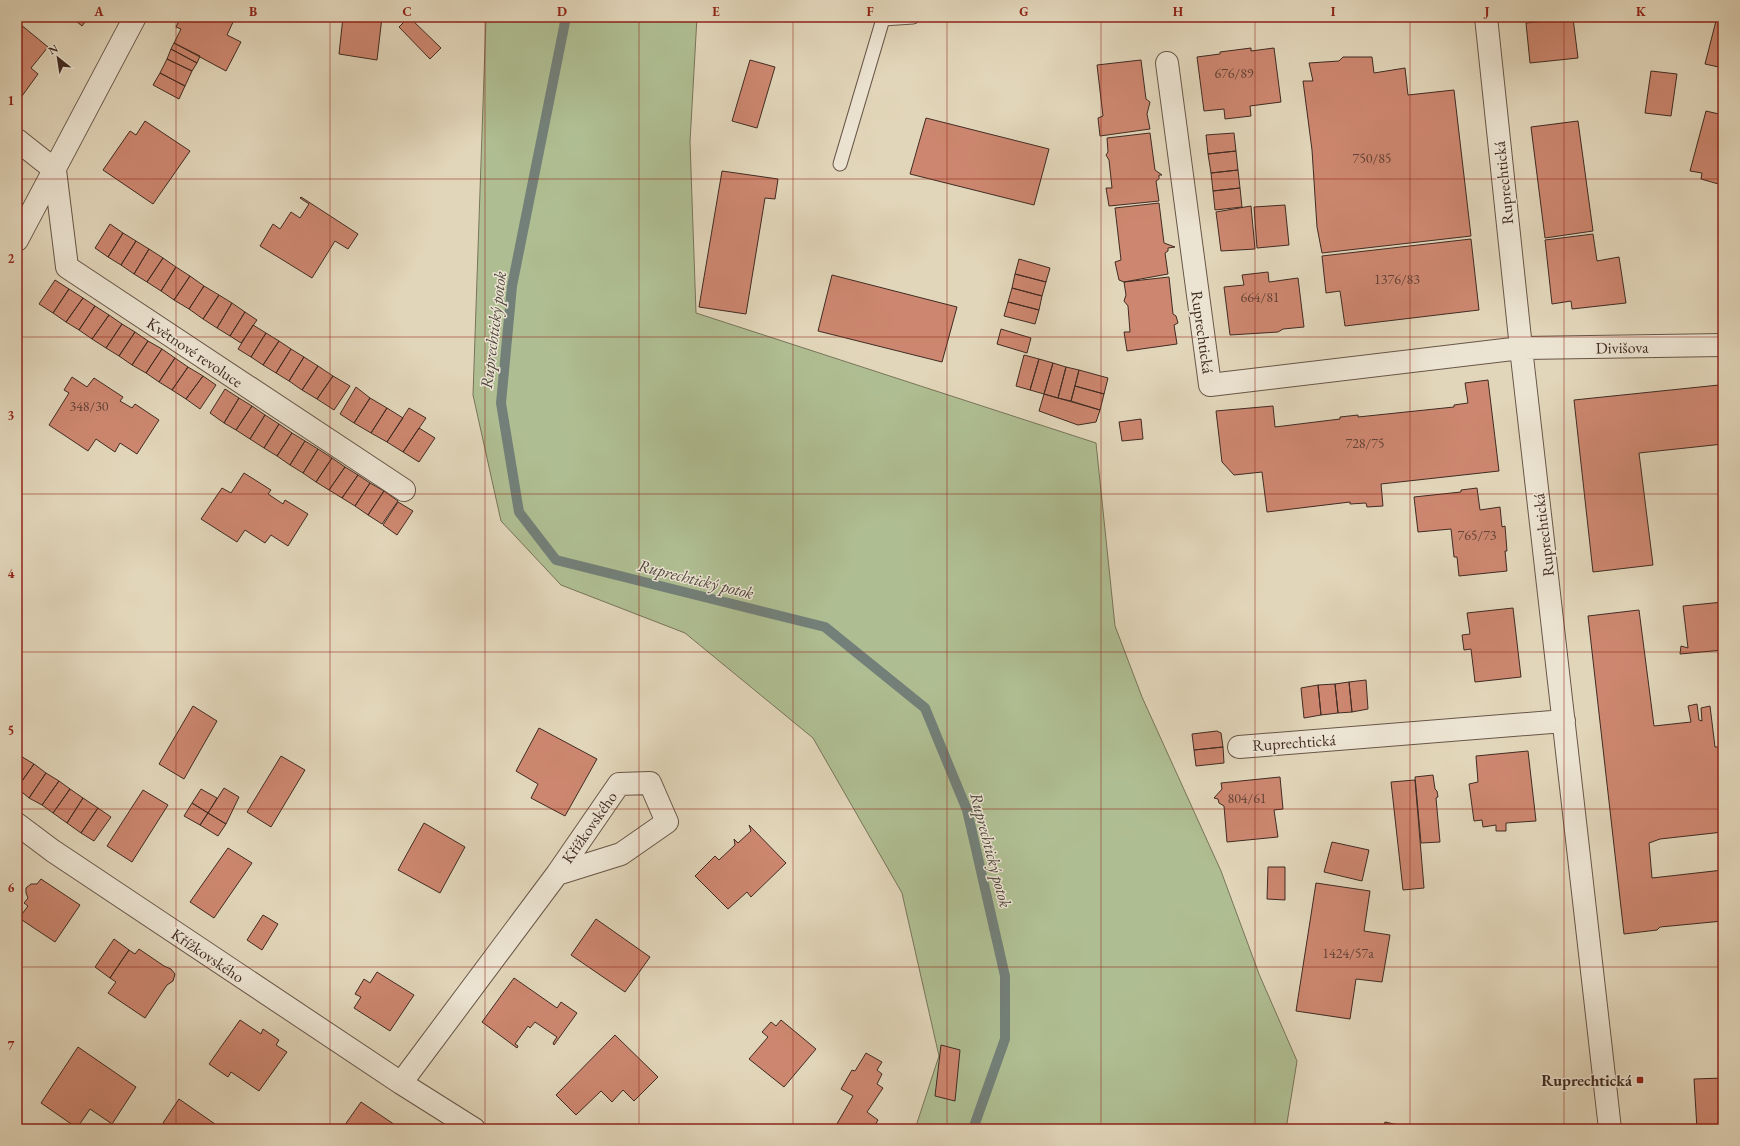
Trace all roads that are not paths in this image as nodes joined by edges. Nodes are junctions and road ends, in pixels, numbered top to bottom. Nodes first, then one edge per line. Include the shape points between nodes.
1 (134, 17) edge
2 (914, 17) edge
3 (1486, 17) edge
4 (1167, 63) dead end
5 (17, 140) edge
6 (840, 164) dead end
7 (55, 170) junction
8 (17, 240) edge
9 (1723, 345) edge
10 (1521, 348) junction
11 (404, 490) dead end
12 (1564, 721) junction
13 (1239, 746) dead end
14 (17, 824) edge
15 (557, 874) junction
16 (400, 1083) junction
17 (474, 1129) edge
18 (1610, 1129) edge

1 - 7 street
2 - 6 lane via 883,19
3 - 10 street, Ruprechtická
4 - 10 street, Ruprechtická via 1210,385
5 - 7 street
7 - 8 street
7 - 11 street, Květnové revoluce via 67,267
9 - 10 street, Divišova
10 - 12 street, Ruprechtická
12 - 13 street, Ruprechtická
12 - 18 street, Ruprechtická
14 - 16 street, Křížkovského via 59,855
15 - 15 street, Křížkovského via 619,784 650,783 667,822 621,854
15 - 16 street, Křížkovského
16 - 17 street, Křížkovského

